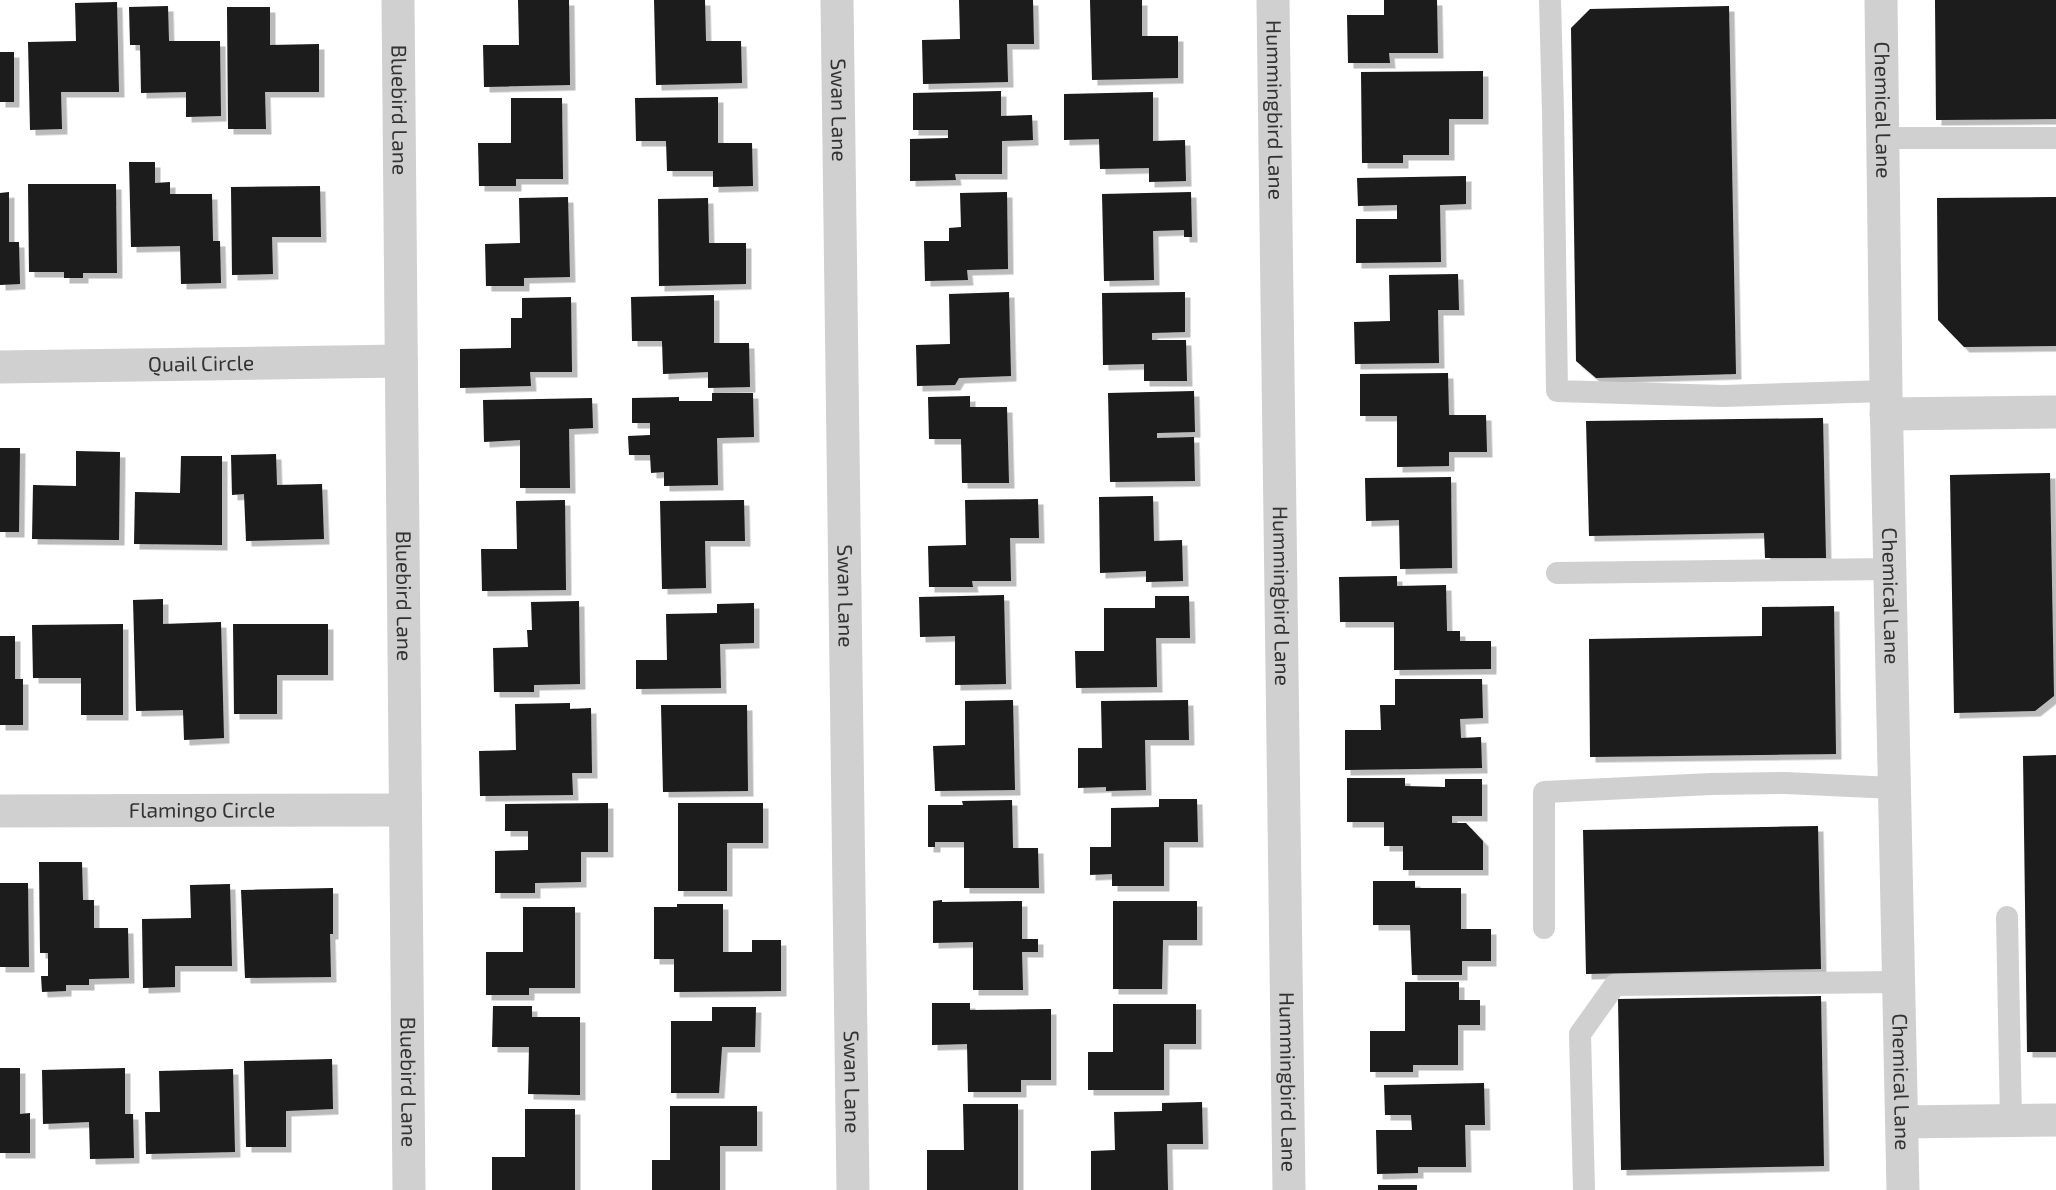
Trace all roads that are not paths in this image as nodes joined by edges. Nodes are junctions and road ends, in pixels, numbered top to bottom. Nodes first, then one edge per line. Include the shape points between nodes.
1 (398, 0) edge
2 (837, 0) edge
3 (1273, 0) edge
4 (1550, 0) edge
5 (1881, 0) edge
6 (1882, 138) junction
7 (2056, 138) edge
8 (401, 361) junction
9 (0, 367) edge
10 (1886, 403) junction
11 (2056, 412) edge
12 (1890, 569) junction
13 (1557, 573) dead end
14 (1894, 788) junction
15 (405, 810) junction
16 (0, 811) edge
17 (2007, 916) dead end
18 (1544, 928) dead end
19 (1899, 982) junction
20 (2011, 1120) junction
21 (2056, 1120) edge
22 (1902, 1122) junction
23 (409, 1190) edge
24 (853, 1190) edge
25 (1289, 1190) edge
26 (1584, 1190) edge
27 (1903, 1190) edge

1 - 8 street, Bluebird Lane
2 - 24 street, Swan Lane
3 - 25 street, Hummingbird Lane
4 - 10 lane via 1557,391
5 - 6 street, Chemical Lane
6 - 7 lane
6 - 10 street, Chemical Lane
8 - 9 street, Quail Circle
8 - 15 street, Bluebird Lane
10 - 11 street
10 - 12 street, Chemical Lane
12 - 13 lane
12 - 14 street, Chemical Lane
14 - 18 lane via 1785,783 1544,792
14 - 19 street, Chemical Lane
15 - 16 street, Flamingo Circle
15 - 23 street, Bluebird Lane
17 - 20 lane
19 - 22 street, Chemical Lane
19 - 26 lane via 1615,985 1580,1034
20 - 21 street
20 - 22 street
22 - 27 street, Chemical Lane

